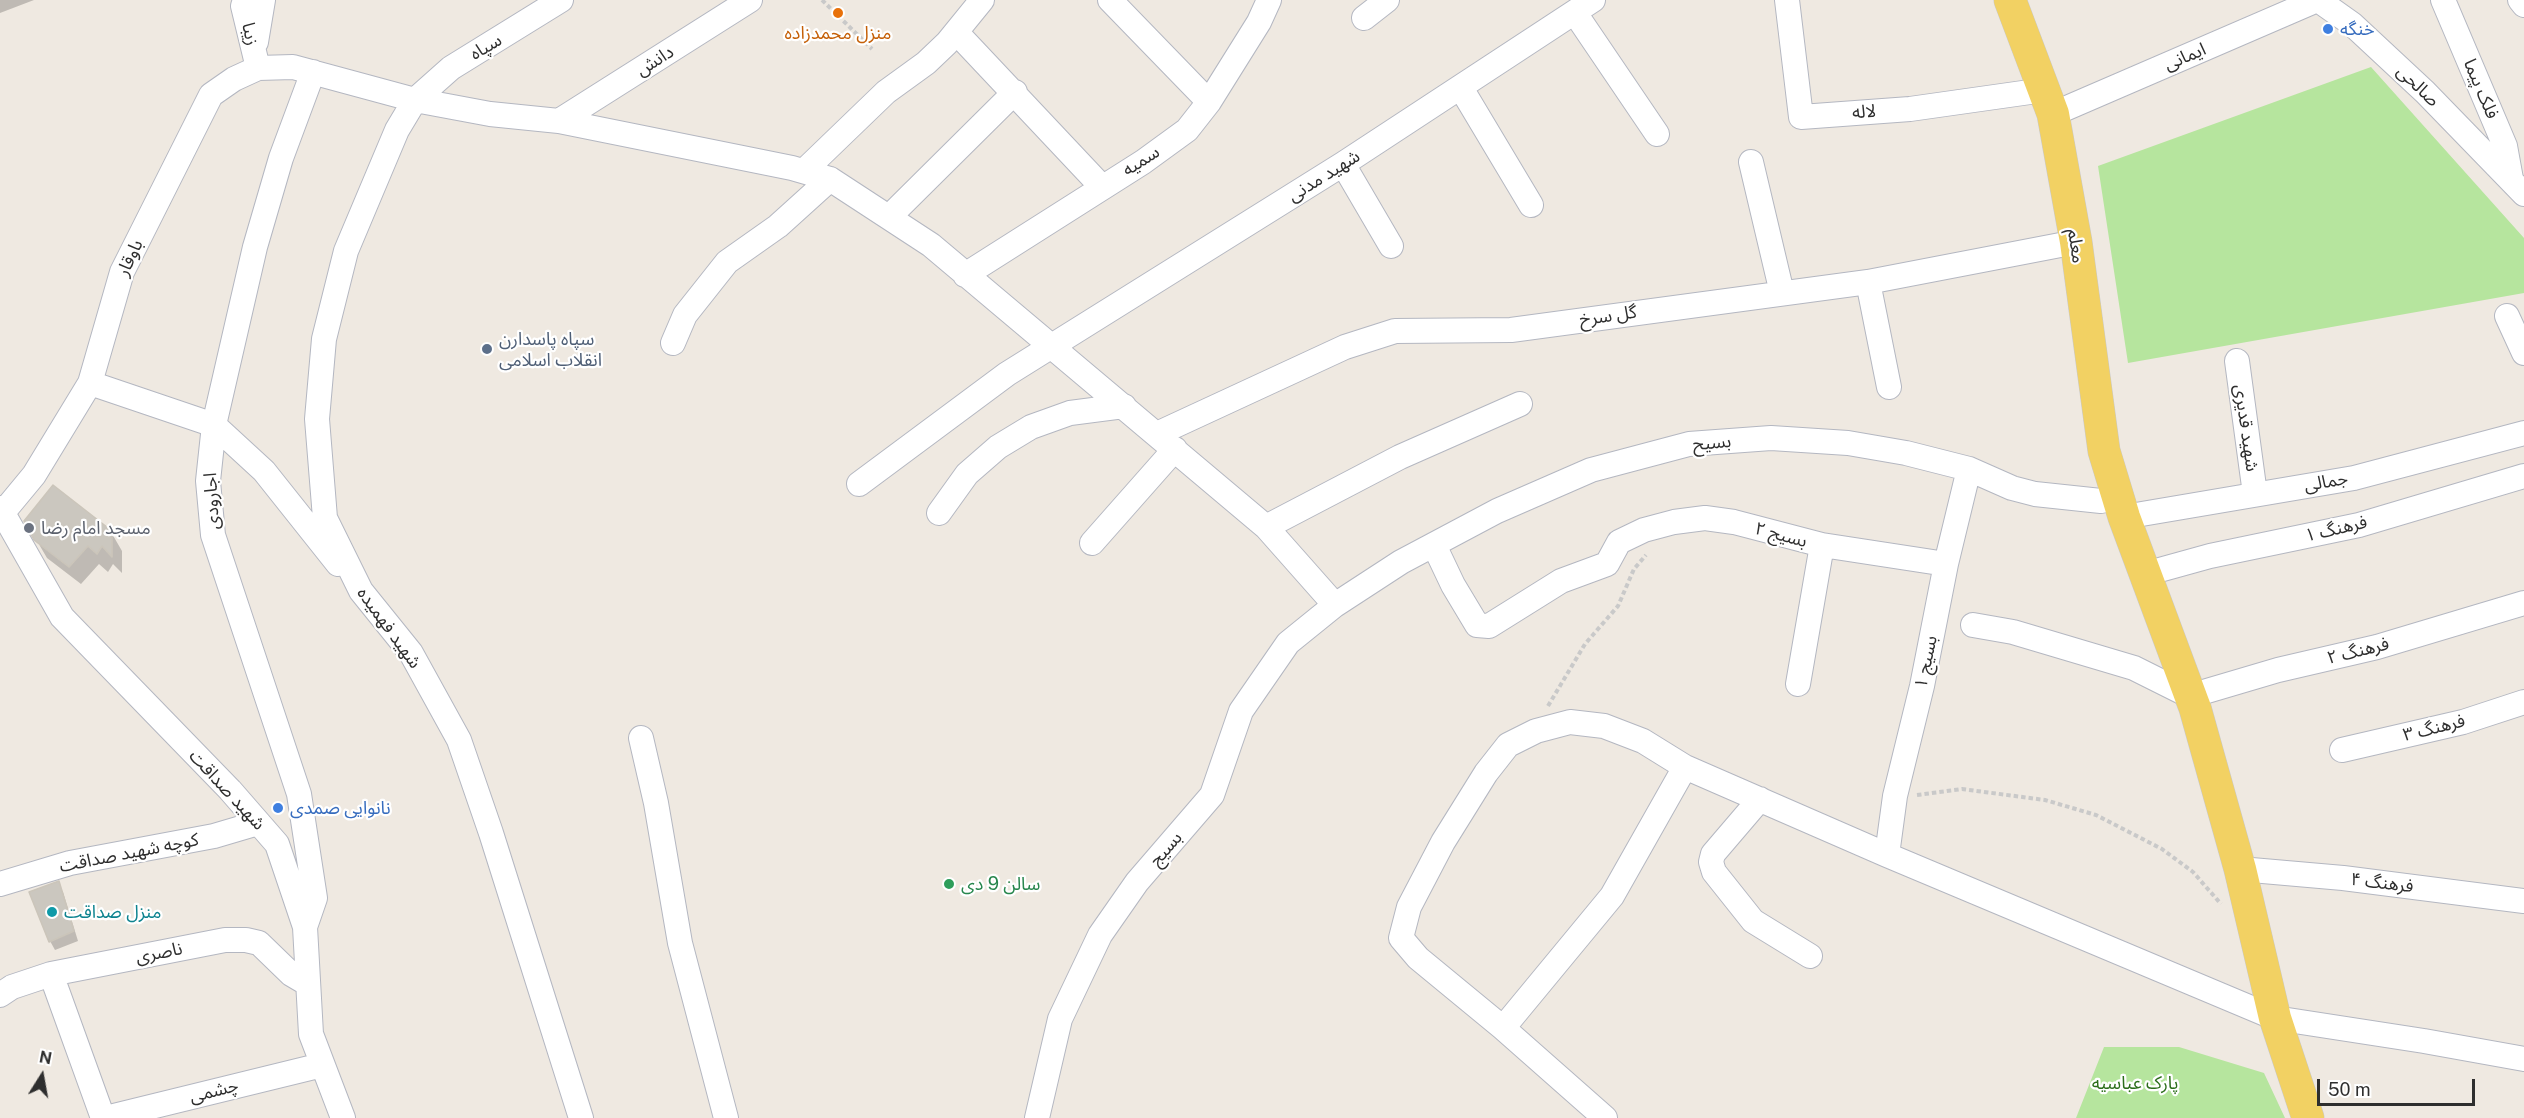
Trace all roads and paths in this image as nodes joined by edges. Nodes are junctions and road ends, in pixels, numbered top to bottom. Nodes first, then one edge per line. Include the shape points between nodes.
1 (245, 0) edge
2 (263, 0) edge
3 (561, 0) edge
4 (750, 0) edge
5 (822, 0) edge
6 (982, 0) edge
7 (1110, 0) edge
8 (1269, 0) edge
9 (1387, 0) edge
10 (1787, 0) edge
11 (2010, 0) edge
12 (2317, 0) edge
13 (2443, 0) edge
14 (2520, 0) edge
15 (2524, 5) edge
16 (1584, 6) edge
17 (1364, 18) dead end
18 (956, 32) junction
19 (872, 49) dead end
20 (258, 68) junction
21 (313, 72) junction
22 (1461, 88) junction
23 (1015, 92) junction
24 (415, 100) junction
25 (1209, 102) junction
26 (2048, 102) junction
27 (559, 121) junction
28 (1657, 134) dead end
29 (1752, 162) dead end
30 (1343, 164) junction
31 (804, 171) junction
32 (830, 179) junction
33 (1101, 186) junction
34 (2517, 187) edge
35 (1530, 205) dead end
36 (890, 217) junction
37 (2076, 242) junction
38 (1391, 246) dead end
39 (965, 275) junction
40 (1868, 282) junction
41 (1782, 293) junction
42 (2506, 316) dead end
43 (673, 343) dead end
44 (1050, 347) junction
45 (2524, 353) edge
46 (2237, 361) dead end
47 (90, 383) junction
48 (1889, 387) dead end
49 (1520, 404) dead end
50 (1124, 406) junction
51 (214, 425) junction
52 (2524, 433) edge
53 (1157, 434) junction
54 (1175, 449) junction
55 (1970, 469) junction
56 (2524, 476) edge
57 (859, 484) dead end
58 (2255, 494) junction
59 (2121, 507) junction
60 (1, 512) edge
61 (939, 513) dead end
62 (1266, 527) junction
63 (1092, 543) dead end
64 (1434, 545) junction
65 (1822, 546) junction
66 (1648, 553) dead end
67 (1946, 564) junction
68 (2145, 574) junction
69 (361, 591) junction
70 (2524, 603) edge
71 (1335, 605) junction
72 (1973, 625) dead end
73 (1798, 684) dead end
74 (2190, 696) junction
75 (2524, 702) edge
76 (1536, 731) junction
77 (641, 738) dead end
78 (2342, 750) dead end
79 (1685, 767) junction
80 (1895, 796) junction
81 (1760, 799) junction
82 (258, 823) junction
83 (1887, 855) junction
84 (2240, 869) junction
85 (0, 884) edge
86 (2524, 901) edge
87 (305, 927) junction
88 (2254, 929) junction
89 (1810, 956) dead end
90 (51, 974) junction
91 (308, 984) junction
92 (0, 995) edge
93 (2275, 1018) junction
94 (1503, 1028) junction
95 (2524, 1059) edge
96 (322, 1065) junction
97 (104, 1118) edge
98 (343, 1118) edge
99 (581, 1118) edge
100 (726, 1118) edge
101 (1037, 1118) edge
102 (1605, 1118) edge
103 (2308, 1118) edge

1 - 20 street, زیبا via 243,6
2 - 20 street via 255,37
3 - 24 street, سپاه via 451,68
4 - 27 street, دانش
5 - 19 path
6 - 18 street
7 - 25 street
8 - 25 street, سمیه
9 - 17 street
10 - 26 street, لاله via 1801,117
11 - 26 main road, معلم
12 - 26 street, ایمانی
12 - 34 street, صالحی via 2361,32
13 - 34 street, فلک پیما via 2505,146
14 - 15 street
16 - 22 street, شهید مدنی
16 - 28 street
18 - 23 street
18 - 31 street
20 - 21 street, باوقار via 293,66
20 - 47 street, باوقار via 211,95 122,272
21 - 24 street, باوقار
21 - 51 street, اجارودی via 281,158 255,247
22 - 30 street, شهید مدنی
22 - 35 street
23 - 33 street
23 - 36 street
24 - 27 street, باوقار via 490,114
24 - 69 street, شهید فهمیده via 397,130 346,251 324,339 317,419 325,518
25 - 33 street, سمیه via 1187,130
26 - 37 main road, معلم
27 - 31 street, باوقار
29 - 41 street
30 - 38 street
30 - 44 street, شهید مدنی
31 - 32 street, باوقار
32 - 36 street, باوقار
32 - 43 street via 777,226 727,262 685,315
33 - 39 street, سمیه
36 - 39 street, باوقار
37 - 40 street, گل سرخ
37 - 59 main road, معلم via 2104,451
39 - 44 street, باوقار
40 - 41 street, گل سرخ
40 - 48 street
41 - 53 street, گل سرخ via 1511,330 1395,331 1345,347
42 - 45 street
44 - 50 street, باوقار
44 - 57 street, شهید مدنی via 1007,374
46 - 58 street, شهید قدیری
47 - 51 street
47 - 60 street, باوقار via 34,475
49 - 62 street via 1400,457
50 - 53 street, باوقار
50 - 61 street via 1070,413 998,447 967,474
51 - 69 street via 264,471
51 - 87 street, اجارودی via 208,481 213,535 299,794 315,898
52 - 58 street, جمالی via 2354,478
53 - 54 street, باوقار
54 - 62 street, باوقار
54 - 63 street
55 - 59 street, بسیح via 2035,494
55 - 64 street, بسیح via 1848,443 1771,438 1689,444 1591,470 1497,510
55 - 67 street, بسیج ۱
56 - 68 street, فرهنگ ۱ via 2359,525 2210,555
58 - 59 street, جمالی
59 - 68 main road, معلم
60 - 82 street, شهید صداقت via 62,617
62 - 71 street, باوقار
64 - 65 street, بسیج ۲ via 1452,585 1477,625 1489,626 1561,580 1607,564 1618,542 1674,522 1705,518 1734,522
64 - 71 street, بسیح
65 - 67 street, بسیج ۲
65 - 73 street
66 - 76 path via 1634,569 1618,606 1568,670
67 - 80 street, بسیج ۱
68 - 74 main road, معلم
69 - 99 street, شهید فهمیده via 411,653 459,740
70 - 74 street, فرهنگ ۲
71 - 101 street, بسیج via 1288,643 1241,711 1212,795 1137,882 1100,935 1060,1019
72 - 74 street via 2013,632 2134,668
74 - 84 main road, معلم
75 - 78 street, فرهنگ ۳ via 2463,722
76 - 79 street via 1570,722 1604,726 1643,741
76 - 94 street via 1508,745 1486,773 1409,907 1401,938 1418,958
77 - 100 street via 680,943
79 - 81 street
79 - 94 street via 1612,896
80 - 83 street, بسیج ۱
80 - 88 path via 1962,789 2044,800 2096,816 2162,849 2193,872 2230,917
81 - 83 street
81 - 89 street via 1713,854 1714,872 1753,921
82 - 85 street, کوچه شهید صداقت via 214,836 70,863
82 - 87 street, شهید صداقت via 277,844
83 - 93 street
84 - 86 street, فرهنگ ۴
84 - 88 main road, معلم
87 - 91 street, شهید صداقت
88 - 93 main road, معلم
90 - 91 street, ناصری via 225,940 246,940 259,943 291,974
90 - 92 street, ناصری
90 - 97 street
91 - 96 street, شهید صداقت via 311,1034
93 - 95 street
93 - 103 main road, معلم
94 - 102 street
96 - 97 street, چشمی
96 - 98 street, شهید صداقت

